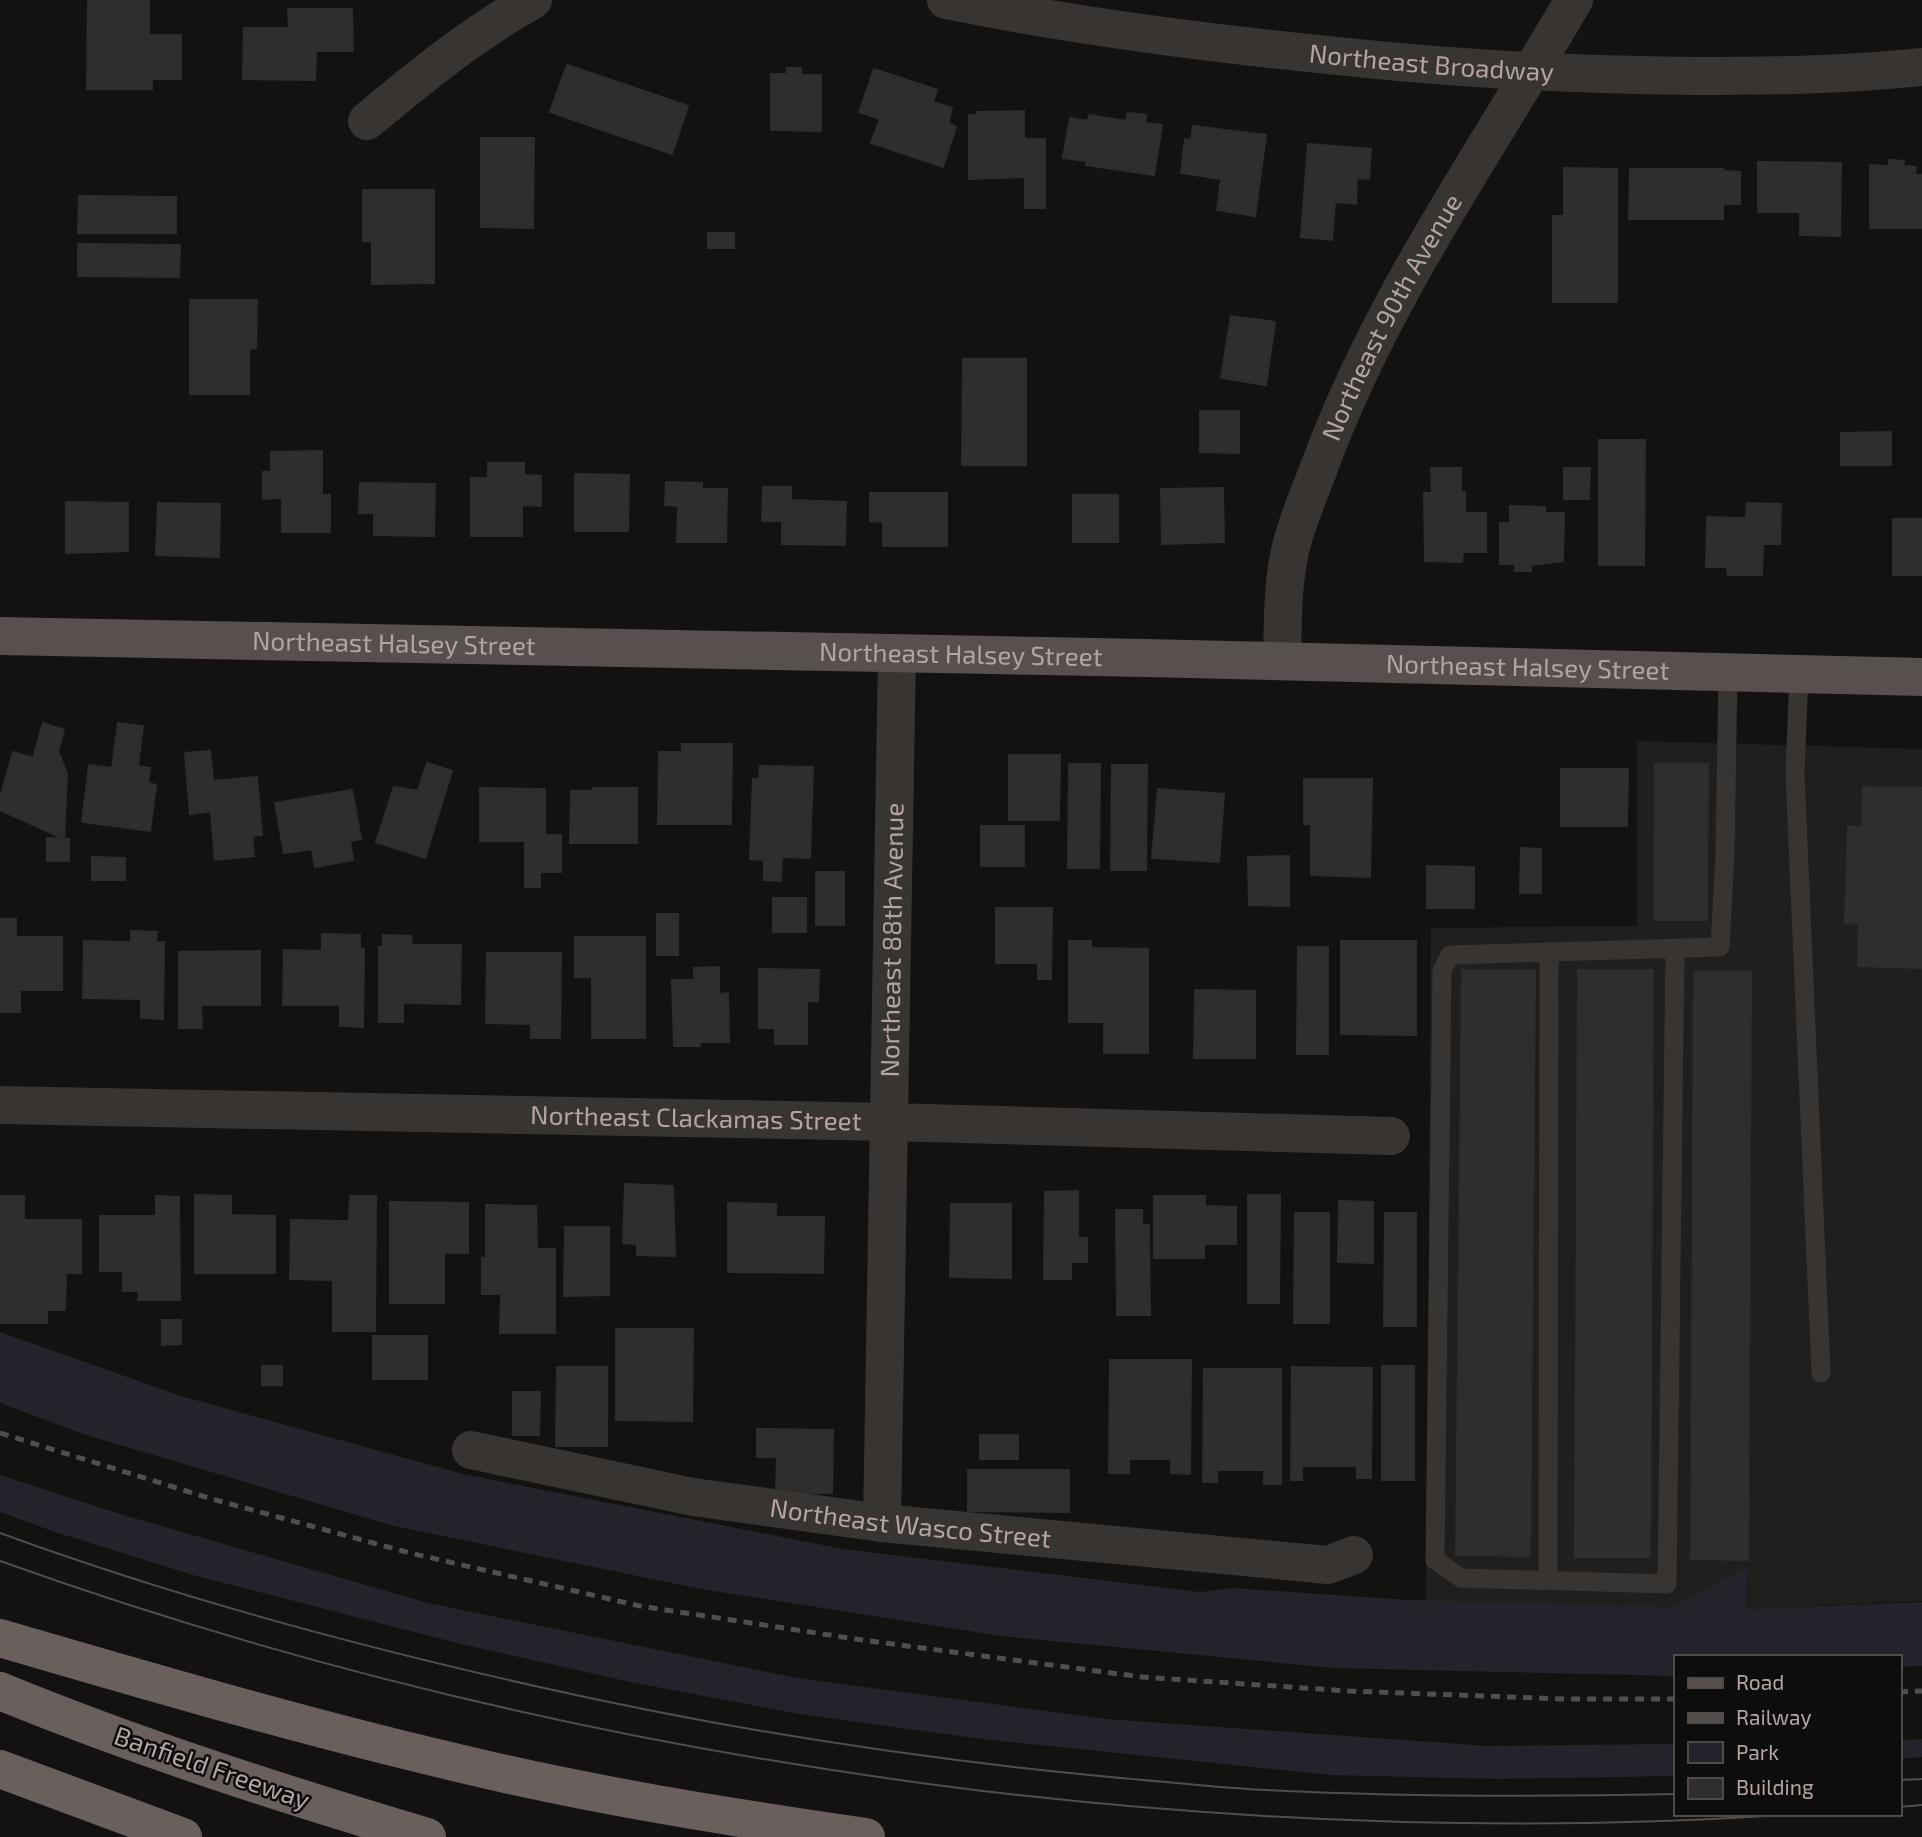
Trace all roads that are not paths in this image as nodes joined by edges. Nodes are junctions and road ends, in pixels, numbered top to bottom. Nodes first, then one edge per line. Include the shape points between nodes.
1 (533, 0) edge
2 (946, 0) edge
3 (1574, 0) edge
4 (1922, 67) edge
5 (1532, 72) junction
6 (367, 121) dead end
7 (0, 636) edge
8 (897, 653) junction
9 (1282, 662) junction
10 (1728, 672) junction
11 (1799, 674) junction
12 (1922, 677) edge
13 (1675, 949) junction
14 (1549, 953) junction
15 (0, 1105) edge
16 (890, 1122) junction
17 (1391, 1136) dead end
18 (1821, 1373) dead end
19 (471, 1450) dead end
20 (882, 1523) junction
21 (1354, 1555) dead end
22 (1548, 1580) junction
23 (0, 1638) edge
24 (0, 1691) edge
25 (0, 1769) edge
26 (183, 1837) edge
27 (427, 1837) edge
28 (866, 1837) edge

1 - 6 street via 448,54
2 - 5 street, Northeast Broadway via 1230,46
3 - 5 street, Northeast 90th Avenue
4 - 5 street, Northeast Broadway via 1820,75
5 - 9 street, Northeast 90th Avenue via 1417,261 1334,428 1289,552 1283,590
7 - 8 main road, Northeast Halsey Street
8 - 9 main road, Northeast Halsey Street
8 - 16 street, Northeast 88th Avenue
9 - 10 main road, Northeast Halsey Street
10 - 11 main road, Northeast Halsey Street
10 - 13 lane via 1720,947
11 - 12 main road, Northeast Halsey Street
11 - 18 lane via 1795,774
13 - 14 lane
13 - 22 lane via 1667,1584
14 - 22 lane
14 - 22 lane via 1450,955 1442,971 1435,1560 1461,1578
15 - 16 street, Northeast Clackamas Street
16 - 17 street, Northeast Clackamas Street
16 - 20 street, Northeast 88th Avenue
19 - 20 street, Northeast Wasco Street via 693,1497
20 - 21 street, Northeast Wasco Street via 1328,1564
23 - 28 highway via 255,1712 456,1763 593,1792
24 - 27 highway, Banfield Freeway via 209,1768
25 - 26 highway

